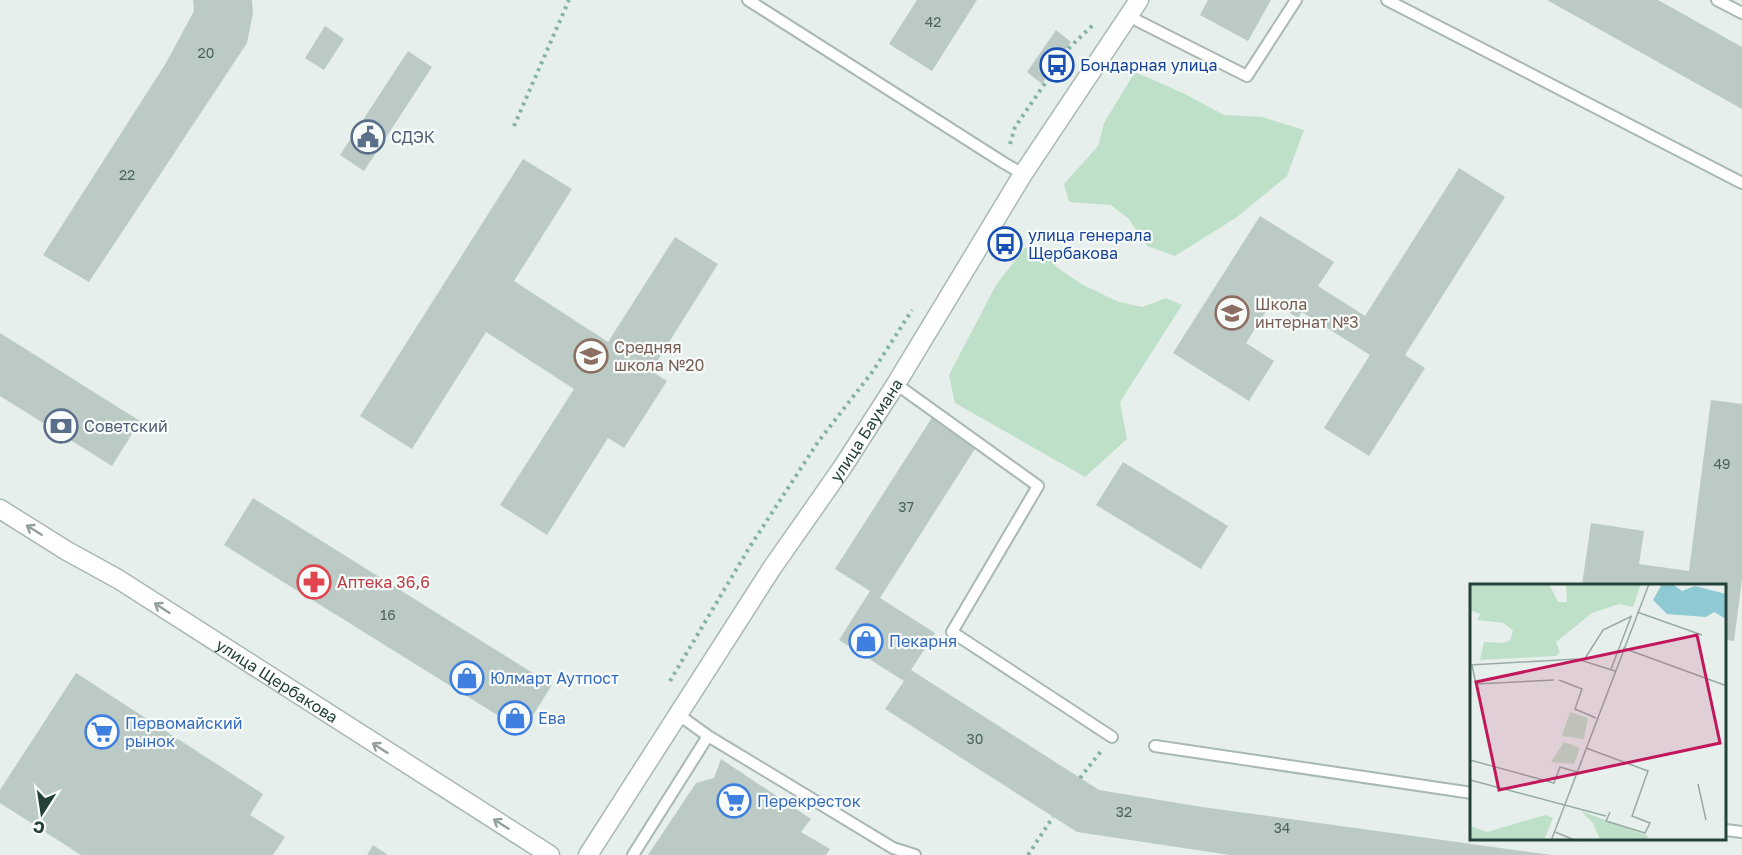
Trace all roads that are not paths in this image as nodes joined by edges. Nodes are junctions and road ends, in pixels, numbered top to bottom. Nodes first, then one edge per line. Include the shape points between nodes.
1 (748, 0) edge
2 (1296, 0) edge
3 (1387, 0) edge
4 (1717, 0) edge
5 (1134, 7) edge
6 (1742, 13) edge
7 (1023, 174) junction
8 (1742, 183) edge
9 (896, 384) junction
10 (0, 509) edge
11 (679, 715) junction
12 (708, 736) junction
13 (1112, 737) road end
14 (1155, 746) dead end
15 (1470, 793) edge
16 (1727, 830) edge
17 (1742, 832) edge
18 (890, 852) edge
19 (550, 855) edge
20 (588, 855) edge
21 (633, 855) edge
22 (915, 855) edge

1 - 7 lane
2 - 5 lane via 1247,76 1138,21
3 - 8 lane
4 - 6 lane
5 - 7 street, улица Баумана
7 - 9 street, улица Баумана
9 - 11 street, улица Баумана
9 - 13 lane via 1038,486 952,632
19 -> 10 street, улица Щербакова via 117,579
11 - 12 lane
11 - 20 street, улица Баумана
12 - 18 lane
12 - 21 lane
14 - 15 lane
16 - 17 lane
18 - 22 lane

